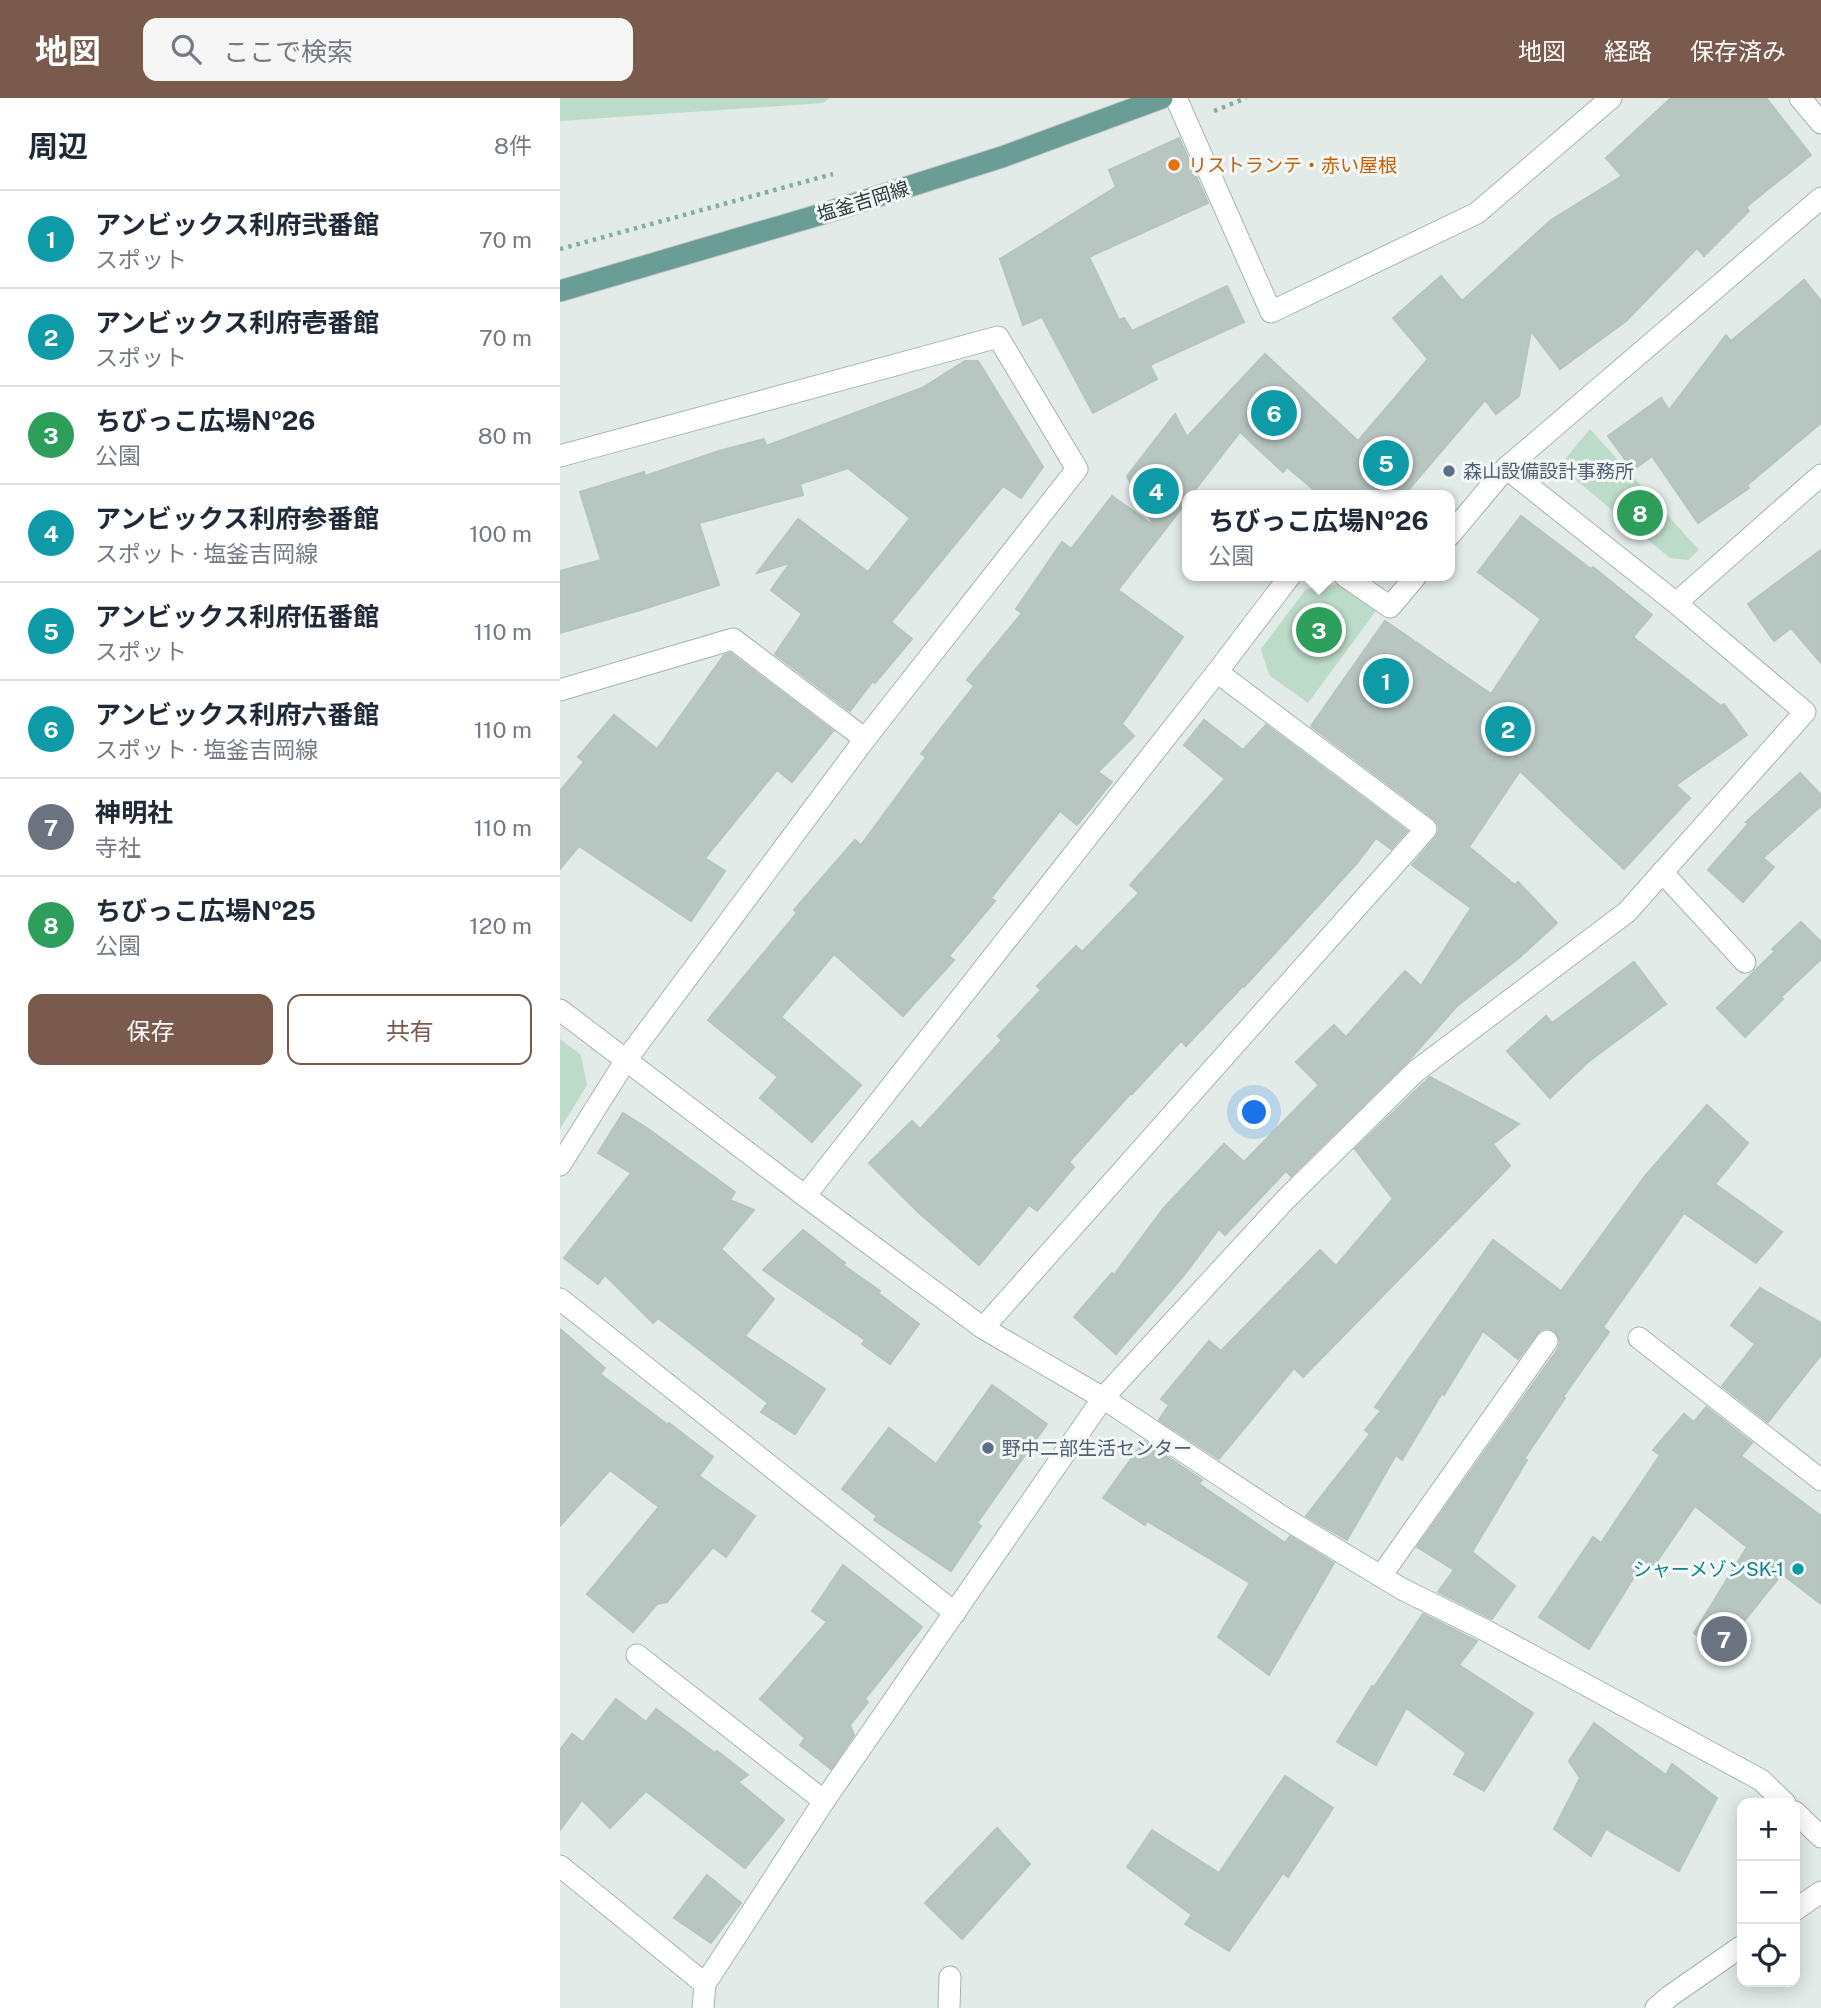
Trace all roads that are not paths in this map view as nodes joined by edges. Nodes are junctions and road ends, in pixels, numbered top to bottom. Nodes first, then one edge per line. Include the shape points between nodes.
1 (1162, 98) edge
2 (1176, 98) edge
3 (1611, 98) edge
4 (1800, 98) edge
5 (1821, 123) edge
6 (1821, 198) edge
7 (560, 291) edge
8 (560, 456) edge
9 (1506, 468) junction
10 (1821, 475) edge
11 (1455, 529) edge
12 (1286, 581) edge
13 (1352, 581) edge
14 (1412, 581) edge
15 (1676, 603) junction
16 (1217, 672) junction
17 (560, 690) edge
18 (1813, 719) edge
19 (864, 738) junction
20 (1662, 872) junction
21 (1745, 962) dead end
22 (560, 1010) edge
23 (626, 1060) junction
24 (560, 1165) edge
25 (805, 1196) junction
26 (560, 1299) edge
27 (983, 1328) junction
28 (1639, 1338) dead end
29 (1546, 1341) dead end
30 (1103, 1398) junction
31 (1821, 1480) edge
32 (1381, 1576) junction
33 (956, 1613) junction
34 (637, 1655) dead end
35 (1780, 1798) edge
36 (824, 1801) junction
37 (1800, 1817) edge
38 (1821, 1837) edge
39 (560, 1866) edge
40 (1821, 1892) edge
41 (1800, 1907) edge
42 (1737, 1949) edge
43 (950, 1977) dead end
44 (705, 1984) junction
45 (703, 2008) edge
46 (949, 2008) edge
47 (1656, 2008) edge

1 - 7 main road, 塩釜吉岡線 via 1002,158
2 - 3 street via 1271,312 1477,213
4 - 5 street
6 - 9 street
8 - 19 street via 999,337 1076,469
9 - 11 street
9 - 15 street
10 - 15 street
12 - 16 street
13 - 14 street via 1390,607
15 - 18 street
16 - 25 street
16 - 27 street via 1426,829
17 - 19 street via 733,639
18 - 20 street
19 - 23 street
20 - 21 street
20 - 30 street via 1627,912 1416,1072 1286,1199
22 - 23 street
23 - 24 street
23 - 25 street
25 - 27 street
26 - 33 street
27 - 30 street
28 - 31 street
29 - 32 street
30 - 32 street
30 - 33 street
32 - 35 street via 1761,1780
33 - 36 street
34 - 36 street
36 - 44 street
37 - 38 street
39 - 44 street
40 - 41 street
42 - 47 street
43 - 46 street
44 - 45 street

